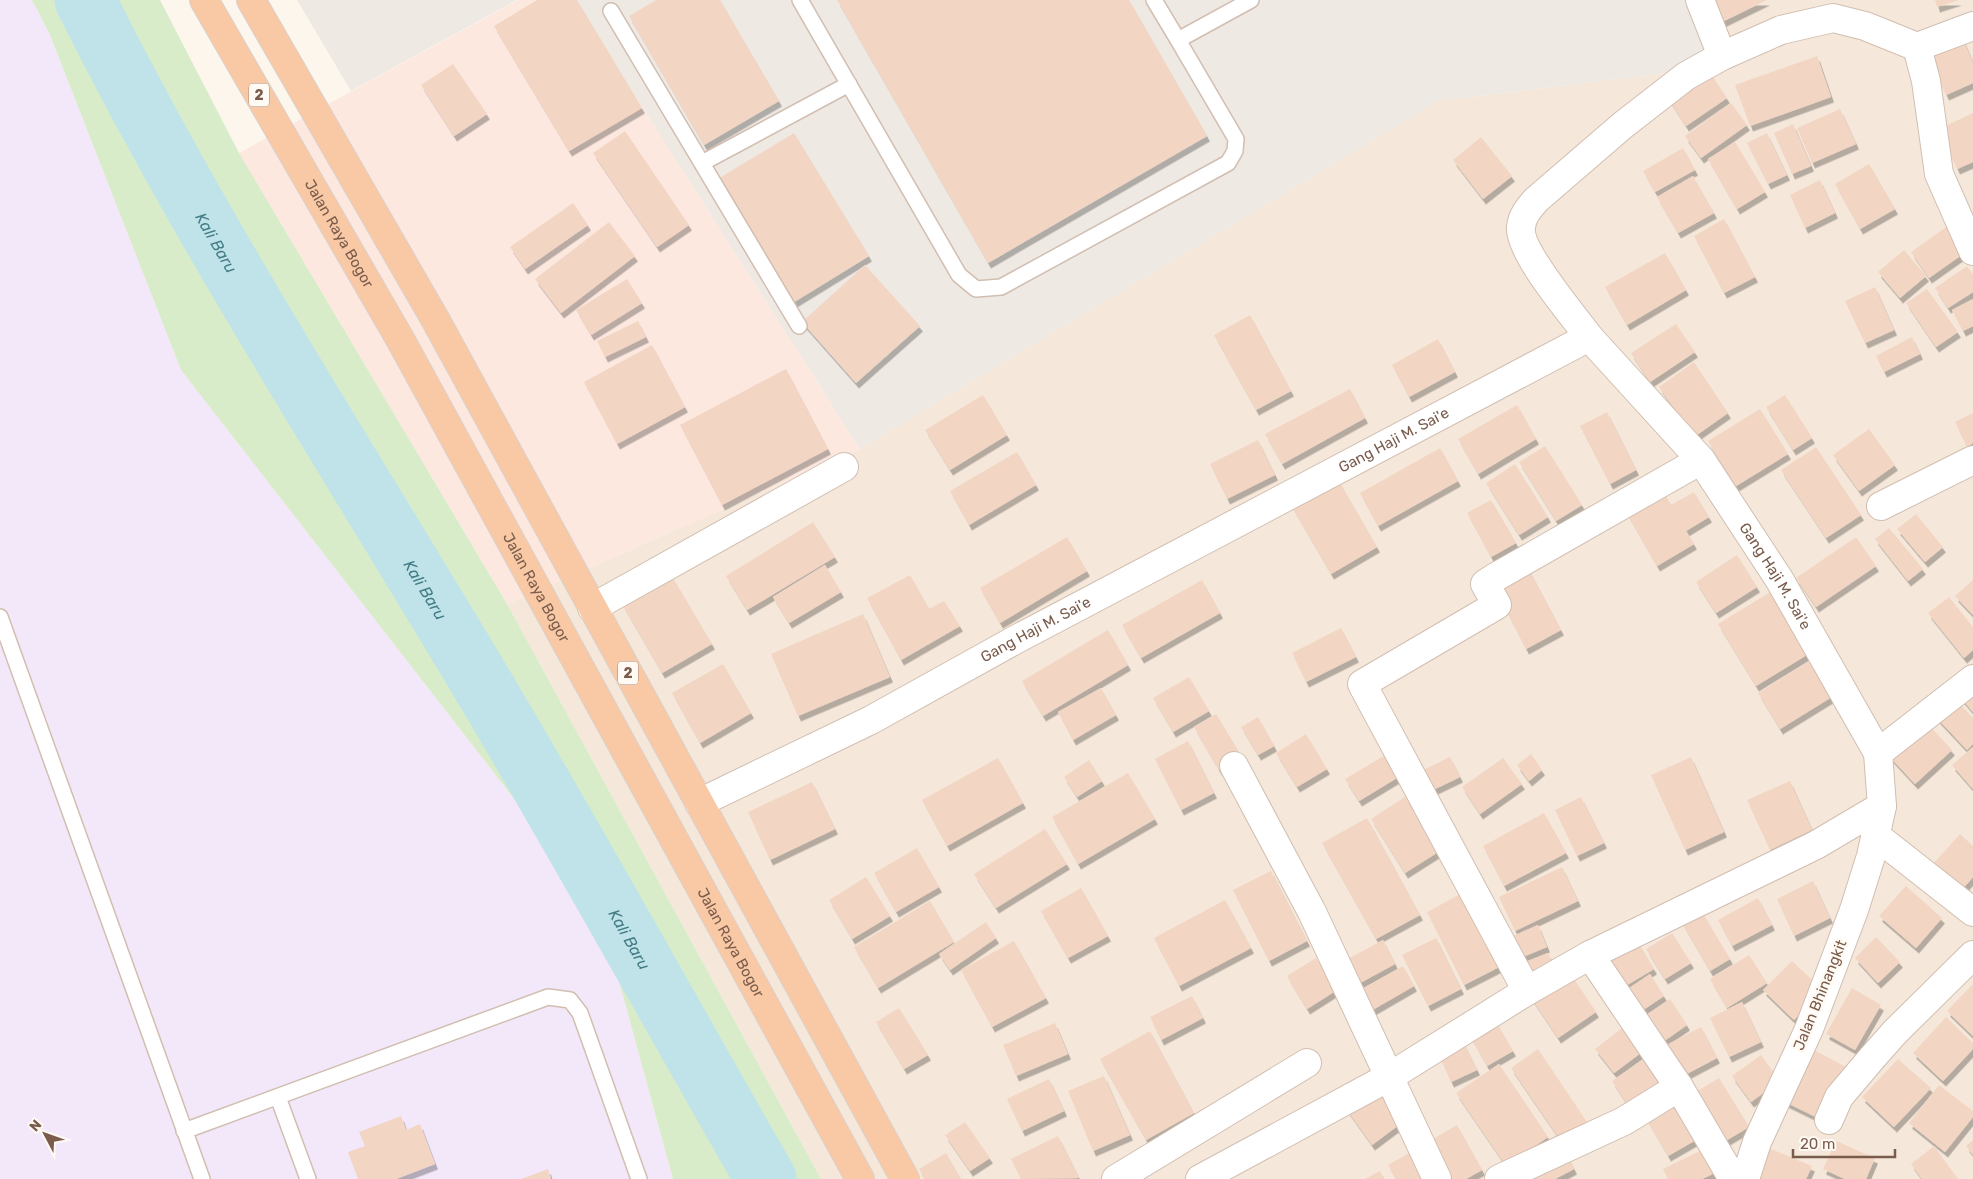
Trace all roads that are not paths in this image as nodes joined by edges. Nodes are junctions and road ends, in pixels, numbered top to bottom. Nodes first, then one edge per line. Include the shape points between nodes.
1 (204, 0) edge
2 (251, 0) edge
3 (800, 0) edge
4 (1154, 0) edge
5 (1251, 0) edge
6 (1700, 0) edge
7 (611, 11) dead end
8 (1973, 26) edge
9 (1178, 40) junction
10 (1917, 47) junction
11 (1722, 56) junction
12 (849, 84) junction
13 (702, 163) junction
14 (349, 169) junction
15 (314, 191) junction
16 (1973, 251) edge
17 (435, 319) junction
18 (799, 326) dead end
19 (1589, 337) junction
20 (400, 340) junction
21 (1701, 460) junction
22 (1973, 460) edge
23 (844, 467) dead end
24 (1881, 506) dead end
25 (544, 516) junction
26 (507, 534) junction
27 (592, 608) junction
28 (0, 617) edge
29 (1973, 679) edge
30 (1878, 753) junction
31 (1234, 766) dead end
32 (699, 804) junction
33 (1882, 806) junction
34 (1875, 835) junction
35 (1973, 912) edge
36 (1590, 955) junction
37 (1973, 955) edge
38 (1527, 990) junction
39 (1307, 1063) dead end
40 (1390, 1077) junction
41 (1679, 1087) junction
42 (278, 1097) junction
43 (1829, 1120) dead end
44 (184, 1130) junction
45 (202, 1179) edge
46 (308, 1179) edge
47 (639, 1179) edge
48 (860, 1179) edge
49 (906, 1179) edge
50 (1116, 1179) edge
51 (1200, 1179) edge
52 (1437, 1179) edge
53 (1499, 1179) edge
54 (1733, 1179) edge
55 (1745, 1179) edge

1 - 15 highway, Jalan Raya Bogor / 2
2 - 14 highway, 2
3 - 12 lane
4 - 9 lane
5 - 9 lane
6 - 11 street
7 - 13 lane
8 - 10 street
9 - 12 lane via 1236,139 1235,151 1228,163 1001,287 976,289 959,274
10 - 11 street via 1865,26 1833,18 1781,30
10 - 16 street via 1926,81 1939,174
11 - 19 street via 1686,76 1623,125 1536,200 1525,214 1522,240 1530,256
12 - 13 lane
13 - 18 lane
14 - 15 highway
14 - 17 highway, 2
15 - 20 highway, Jalan Raya Bogor / 2
17 - 20 highway
17 - 25 highway, 2
19 - 21 street, Gang Haji M. Sai'e
19 - 32 street, Gang Haji M. Sai'e via 871,720
20 - 26 highway, Jalan Raya Bogor / 2
21 - 30 street, Gang Haji M. Sai'e via 1779,579
21 - 38 street via 1494,578 1485,584 1497,605 1362,684
22 - 24 street
23 - 27 street
25 - 26 highway
25 - 27 highway, 2
26 - 48 highway, Jalan Raya Bogor / 2
27 - 32 highway, 2
28 - 44 lane
29 - 30 street
30 - 33 street, Gang Haji M. Sai'e
31 - 40 street via 1312,912
32 - 49 highway, 2
33 - 34 street, Jalan Bhinangkit
33 - 36 street via 1816,845
34 - 35 street
34 - 55 street, Jalan Bhinangkit via 1872,856 1854,910 1809,1029 1757,1142
36 - 38 street
36 - 41 street
37 - 43 street via 1872,1058 1839,1097
38 - 40 street
39 - 50 street
40 - 51 street
40 - 52 street
41 - 53 street via 1624,1121
41 - 54 street
42 - 44 lane
42 - 46 lane
42 - 47 lane via 548,997 570,1000 580,1013
44 - 45 lane

